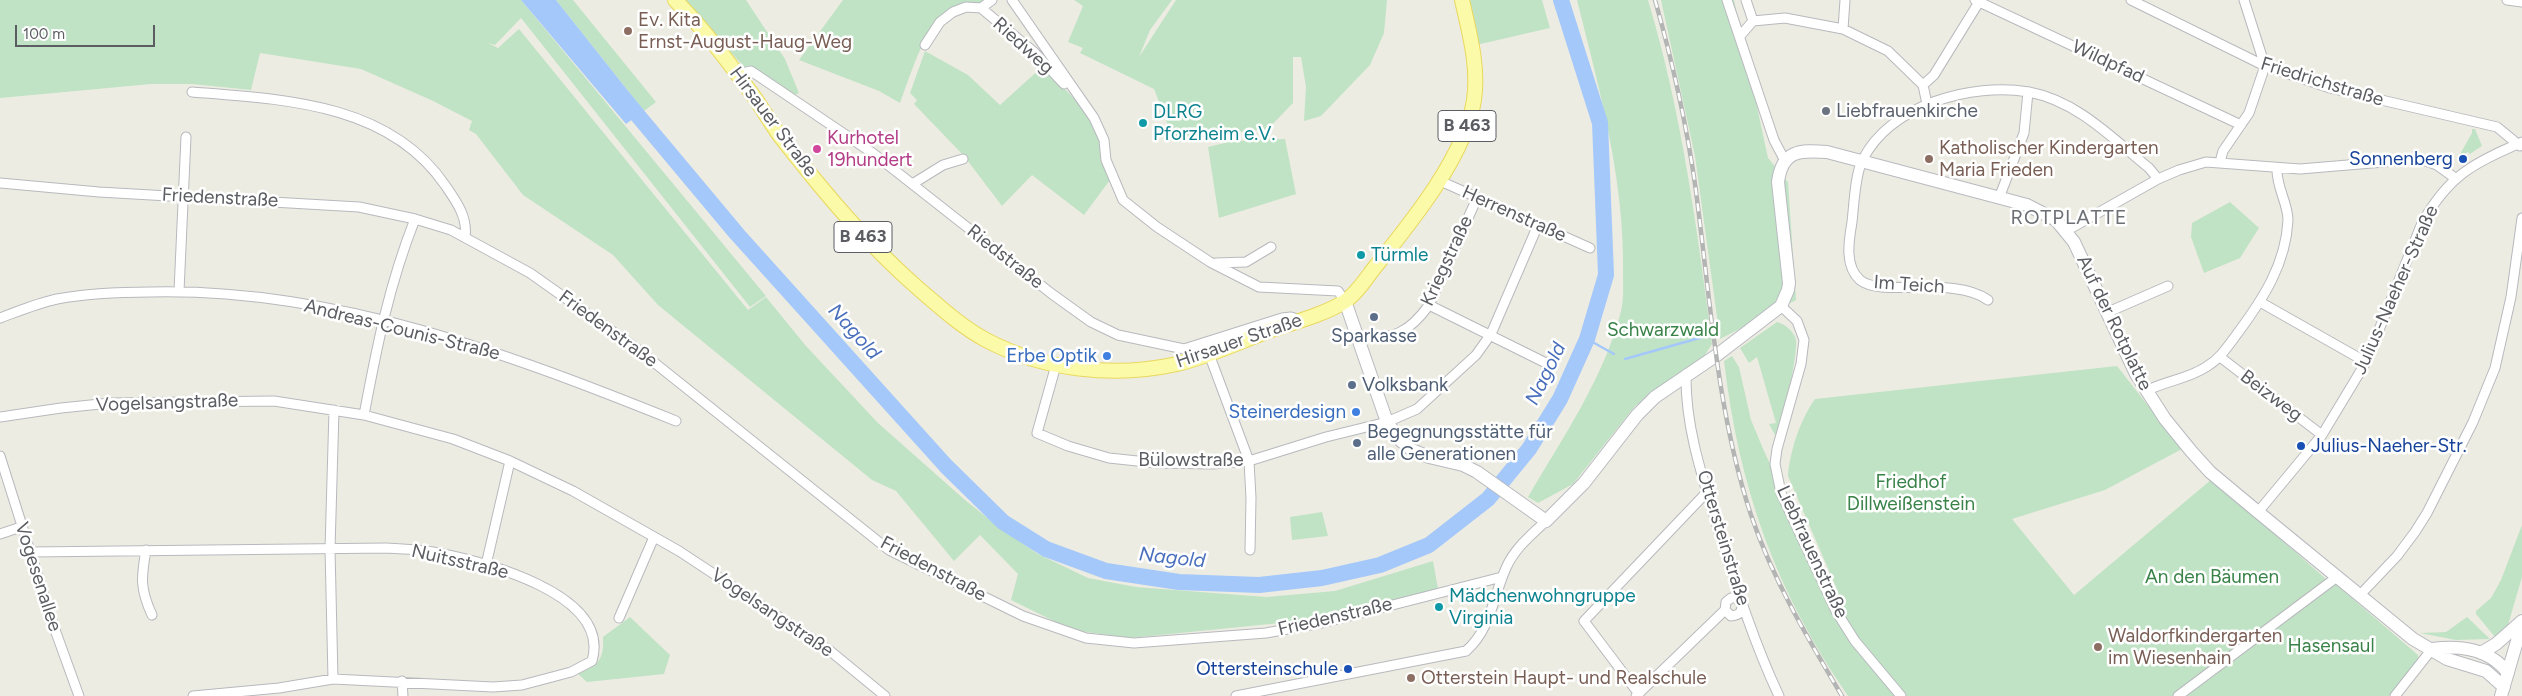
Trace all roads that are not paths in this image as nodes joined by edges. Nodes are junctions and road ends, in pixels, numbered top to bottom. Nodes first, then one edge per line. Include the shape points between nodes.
1 (675, 0) edge
2 (992, 0) edge
3 (1012, 0) edge
4 (1462, 0) edge
5 (1727, 0) edge
6 (1746, 0) edge
7 (1845, 0) edge
8 (2131, 0) edge
9 (2244, 0) edge
10 (2507, 0) edge
11 (1977, 1) edge
12 (2522, 2) edge
13 (981, 8) junction
14 (1753, 21) junction
15 (1843, 29) junction
16 (1740, 36) junction
17 (926, 45) dead end
18 (2265, 66) junction
19 (738, 74) junction
20 (1923, 86) junction
21 (1075, 91) junction
22 (192, 92) dead end
23 (2028, 92) junction
24 (1927, 104) junction
25 (2241, 126) junction
26 (186, 138) dead end
27 (2521, 145) edge
28 (963, 159) dead end
29 (1785, 160) junction
30 (1862, 161) junction
31 (2220, 162) junction
32 (2277, 168) junction
33 (2455, 178) junction
34 (2158, 179) junction
35 (1438, 180) junction
36 (0, 183) edge
37 (914, 183) junction
38 (184, 196) junction
39 (1477, 198) junction
40 (1999, 198) junction
41 (2522, 218) edge
42 (415, 219) junction
43 (1538, 225) junction
44 (2066, 231) junction
45 (465, 237) junction
46 (1271, 246) dead end
47 (1590, 248) dead end
48 (1210, 262) junction
49 (2168, 286) dead end
50 (179, 291) junction
51 (1988, 300) dead end
52 (1345, 301) junction
53 (2260, 302) junction
54 (1429, 304) junction
55 (1781, 306) junction
56 (2106, 313) junction
57 (0, 318) edge
58 (382, 320) junction
59 (1300, 320) junction
60 (1490, 334) junction
61 (1359, 338) junction
62 (1209, 354) junction
63 (2220, 357) junction
64 (2366, 362) junction
65 (1056, 365) junction
66 (1552, 366) dead end
67 (1686, 374) junction
68 (2146, 391) junction
69 (334, 410) junction
70 (364, 416) junction
71 (0, 417) edge
72 (676, 421) dead end
73 (1387, 422) junction
74 (2322, 435) junction
75 (0, 456) edge
76 (510, 461) junction
77 (1249, 461) junction
78 (1707, 492) junction
79 (2258, 512) junction
80 (1546, 521) junction
81 (21, 527) junction
82 (0, 534) edge
83 (654, 537) junction
84 (330, 549) junction
85 (146, 550) junction
86 (1250, 550) dead end
87 (30, 552) junction
88 (486, 564) junction
89 (2337, 577) junction
90 (1502, 578) junction
91 (2359, 596) junction
92 (1742, 604) junction
93 (152, 615) dead end
94 (620, 618) dead end
95 (2522, 623) edge
96 (2432, 649) junction
97 (2481, 652) junction
98 (2508, 673) junction
99 (333, 679) junction
100 (402, 681) junction
101 (279, 692) edge
102 (2503, 692) edge
103 (1638, 695) edge
104 (80, 696) edge
105 (194, 696) edge
106 (403, 696) edge
107 (885, 696) edge
108 (1236, 696) edge
109 (1779, 696) edge
110 (1901, 696) edge
111 (2178, 696) edge
112 (2395, 696) edge

1 - 19 main road, Hirsauer Straße / B 463
2 - 13 street
3 - 21 street
4 - 35 main road, Hirsauer Straße / B 463 via 1475,64 1474,102 1460,143
5 - 16 street
6 - 14 street
7 - 15 street
8 - 18 street, Friedrichstraße
9 - 18 street
10 - 12 street
11 - 20 street via 1934,75
11 - 25 street, Wildpfad
13 - 17 street, Riedweg via 966,7 953,12 940,22
13 - 21 street, Riedweg
14 - 15 street via 1785,18
14 - 16 street
15 - 20 street via 1888,51
16 - 29 street via 1774,140
18 - 25 street via 2254,102
18 - 27 street, Friedrichstraße via 2330,88 2497,127
19 - 37 street, Riedstraße via 751,71
19 - 65 main road, Hirsauer Straße / B 463 via 779,134 837,207 882,256 968,328 1003,348
20 - 24 street
21 - 48 street via 1094,118 1104,140 1106,160 1123,200
22 - 45 street via 263,97 326,107 369,122 421,156 435,171 455,199 467,224
23 - 24 street via 1963,94
23 - 34 street via 2082,113
23 - 40 street via 2024,133
24 - 30 street via 1892,124 1874,141
25 - 31 street via 2223,151
26 - 38 street
27 - 33 street, Julius-Naeher-Straße via 2490,156
28 - 37 street via 943,165
29 - 30 street, Auf der Rotplatte via 1792,154 1813,151
29 - 55 street via 1779,173 1778,187 1789,283
30 - 40 street, Auf der Rotplatte
30 - 51 street, Im Teich via 1848,242 1850,262 1860,280 1874,286 1940,286 1977,292
31 - 32 street
31 - 34 street via 2206,162
32 - 33 street via 2420,159 2437,165
32 - 53 street via 2276,180 2288,218 2276,273
33 - 64 street, Julius-Naeher-Straße via 2422,222
34 - 44 street
35 - 39 street, Herrenstraße
35 - 52 main road, Hirsauer Straße / B 463 via 1420,210
36 - 38 street, Friedenstraße
37 - 59 street, Riedstraße via 1052,294 1091,322 1118,335 1184,349 1265,323 1291,317
38 - 42 street, Friedenstraße via 345,205
38 - 50 street
39 - 43 street, Herrenstraße
39 - 54 street, Kriegstraße
40 - 44 street, Auf der Rotplatte via 2041,212 2056,220
41 - 91 street via 2511,297 2495,368 2473,422 2415,532
42 - 45 street, Friedenstraße
42 - 58 street
43 - 47 street, Herrenstraße
43 - 60 street, Bülowstraße
44 - 56 street, Auf der Rotplatte via 2082,255
45 - 90 street, Friedenstraße via 530,274 636,348 889,550 1023,616 1066,633 1105,642 1134,643 1258,634 1326,622
46 - 48 street via 1246,262
48 - 52 street via 1259,287 1338,290
49 - 56 street
50 - 57 street, Andreas-Counis-Straße via 88,294 56,299
50 - 58 street, Andreas-Counis-Straße via 318,305
52 - 59 main road, Hirsauer Straße / B 463
52 - 61 street
53 - 63 street
53 - 64 street
54 - 60 street
54 - 61 street, Kriegstraße via 1406,331 1384,338
55 - 67 street via 1717,355
55 - 110 street, Liebfrauenstraße via 1797,320 1804,340 1802,364 1777,449 1775,464 1781,493 1836,611 1855,641
56 - 68 street, Auf der Rotplatte
58 - 70 street
58 - 72 street, Andreas-Counis-Straße via 565,376
59 - 62 main road, Hirsauer Straße / B 463
60 - 66 street
60 - 73 street, Bülowstraße via 1476,354 1417,409
61 - 73 street
62 - 65 main road, Hirsauer Straße / B 463 via 1141,370
62 - 77 street
63 - 68 street via 2205,368
63 - 74 street, Beizweg
64 - 74 street, Julius-Naeher-Straße
65 - 77 street, Bülowstraße via 1037,433 1109,458 1156,464
67 - 78 street, Ottersteinstraße via 1687,411
67 - 80 street via 1637,415 1584,483
68 - 79 street, Auf der Rotplatte via 2210,472
69 - 70 street, Vogelsangstraße
69 - 71 street, Vogelsangstraße via 274,401 239,400 110,403
69 - 84 street
70 - 76 street, Vogelsangstraße via 453,439
73 - 77 street, Bülowstraße
73 - 80 street via 1412,450 1477,472
74 - 79 street, Julius-Naeher-Straße
75 - 81 street, Vogesenallee
76 - 83 street, Vogelsangstraße via 573,491
76 - 88 street
77 - 86 street
78 - 92 street, Ottersteinstraße
78 - 103 street via 1584,621
79 - 89 street, Auf der Rotplatte
80 - 90 street via 1522,544
81 - 82 street
81 - 87 street, Vogesenallee
83 - 94 street
83 - 107 street, Vogelsangstraße via 829,650
84 - 85 street, Nuitsstraße
84 - 88 street, Nuitsstraße via 387,548 431,552
84 - 99 street
85 - 87 street, Nuitsstraße
85 - 93 street via 141,578 143,596
87 - 104 street, Vogesenallee
88 - 100 street, Nuitsstraße via 563,599 586,620 594,638 592,661 571,672 522,685 493,687
89 - 91 street, Auf der Rotplatte
89 - 111 street
90 - 108 street via 1484,629 1466,651
91 - 96 street, Auf der Rotplatte
92 - 103 street via 1736,598 1726,602 1725,610
92 - 109 street, Ottersteinstraße
95 - 97 street
95 - 98 street
96 - 97 street via 2449,647
96 - 102 street, Auf der Rotplatte via 2447,659 2486,671
96 - 112 street
97 - 98 street via 2501,664
98 - 102 street
99 - 100 street
99 - 101 street
100 - 106 street
101 - 105 street

